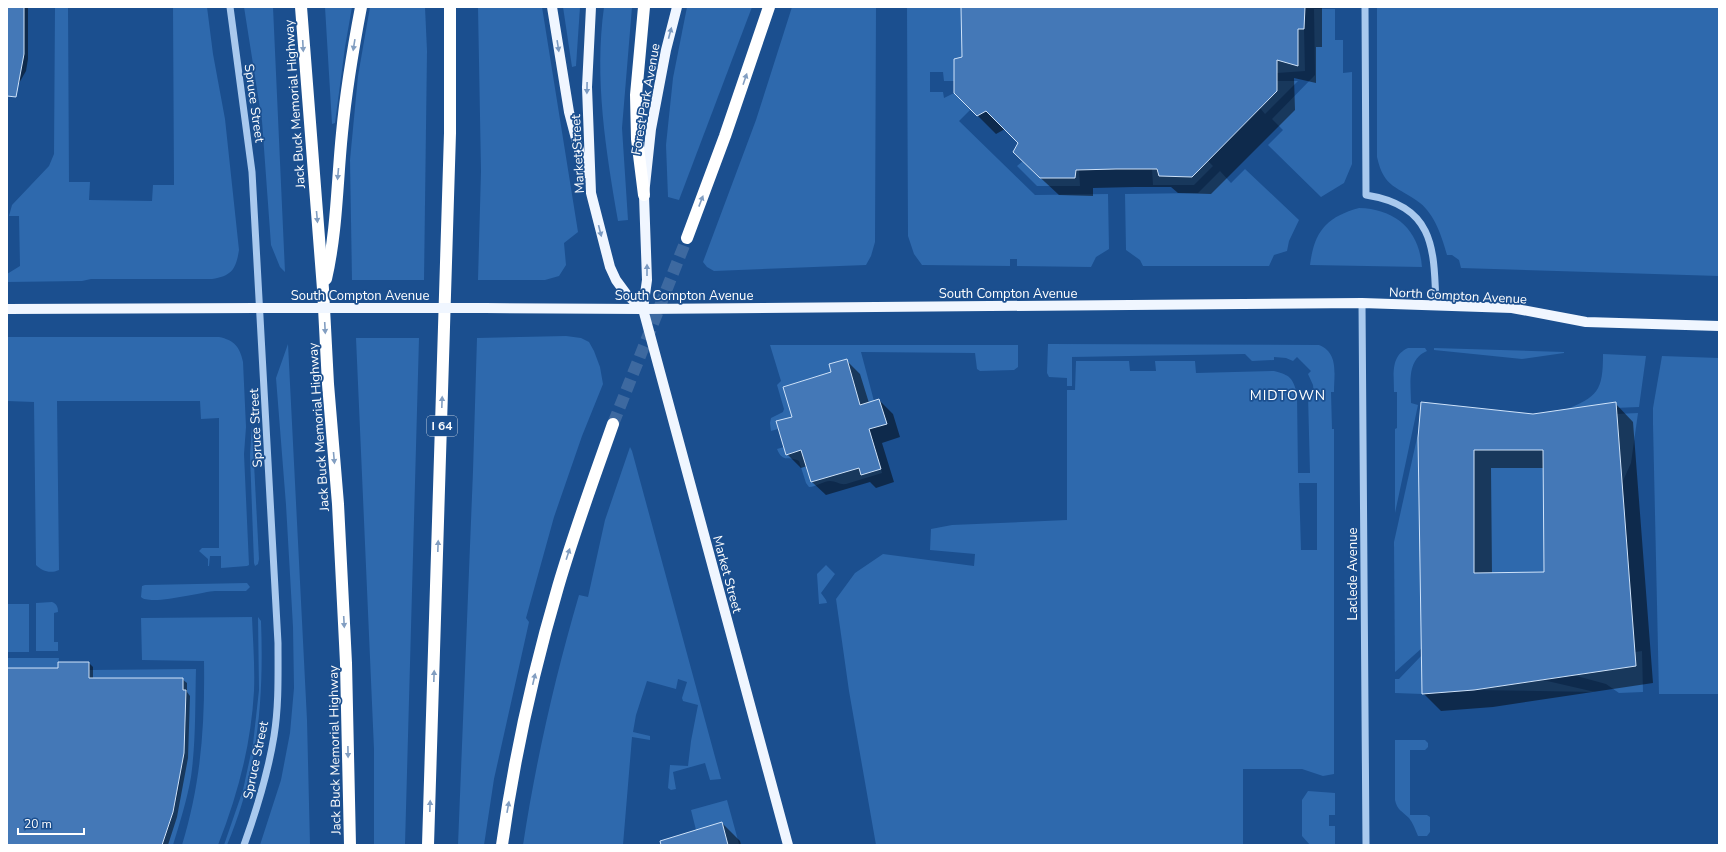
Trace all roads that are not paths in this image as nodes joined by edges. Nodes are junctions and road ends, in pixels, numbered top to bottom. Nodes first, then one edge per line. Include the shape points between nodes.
1 (230, 7) edge
2 (301, 7) edge
3 (361, 7) edge
4 (450, 7) edge
5 (552, 7) edge
6 (591, 7) edge
7 (644, 7) edge
8 (677, 7) edge
9 (769, 7) edge
10 (1365, 7) edge
11 (591, 193) junction
12 (644, 196) junction
13 (687, 238) tunnel mouth
14 (323, 290) junction
15 (1362, 303) junction
16 (1436, 306) junction
17 (7, 308) edge
18 (260, 308) junction
19 (643, 309) junction
20 (1719, 326) edge
21 (613, 424) tunnel mouth
22 (244, 845) edge
23 (350, 845) edge
24 (428, 845) edge
25 (502, 845) edge
26 (788, 845) edge
27 (1366, 845) edge

1 - 18 street, Spruce Street via 252,172
2 -> 14 highway, Jack Buck Memorial Highway
3 -> 14 highway via 342,132 331,254
24 -> 4 highway, I 64 via 450,133
5 -> 11 main road via 569,112
6 -> 11 main road, Market Street via 587,87
7 - 12 highway via 636,95 637,139
12 -> 8 main road, Forest Park Avenue via 651,128
13 -> 9 highway
10 - 16 street via 1366,195 1385,198 1398,204 1412,214 1422,226 1433,252
11 -> 19 main road, Market Street via 610,267 616,280
19 -> 12 main road, Market Street via 647,280
14 -> 23 highway, Jack Buck Memorial Highway via 346,671
15 - 16 main road, North Compton Avenue
15 - 19 main road, South Compton Avenue
15 - 27 street, Laclede Avenue
16 - 20 main road, North Compton Avenue via 1512,308 1586,322
17 - 18 main road, South Compton Avenue
18 - 19 main road, South Compton Avenue, bridge
18 - 22 street, Spruce Street via 275,583 278,691 274,735 265,778 256,814
19 - 26 main road, Market Street
25 -> 21 highway via 518,747 536,666 582,510

